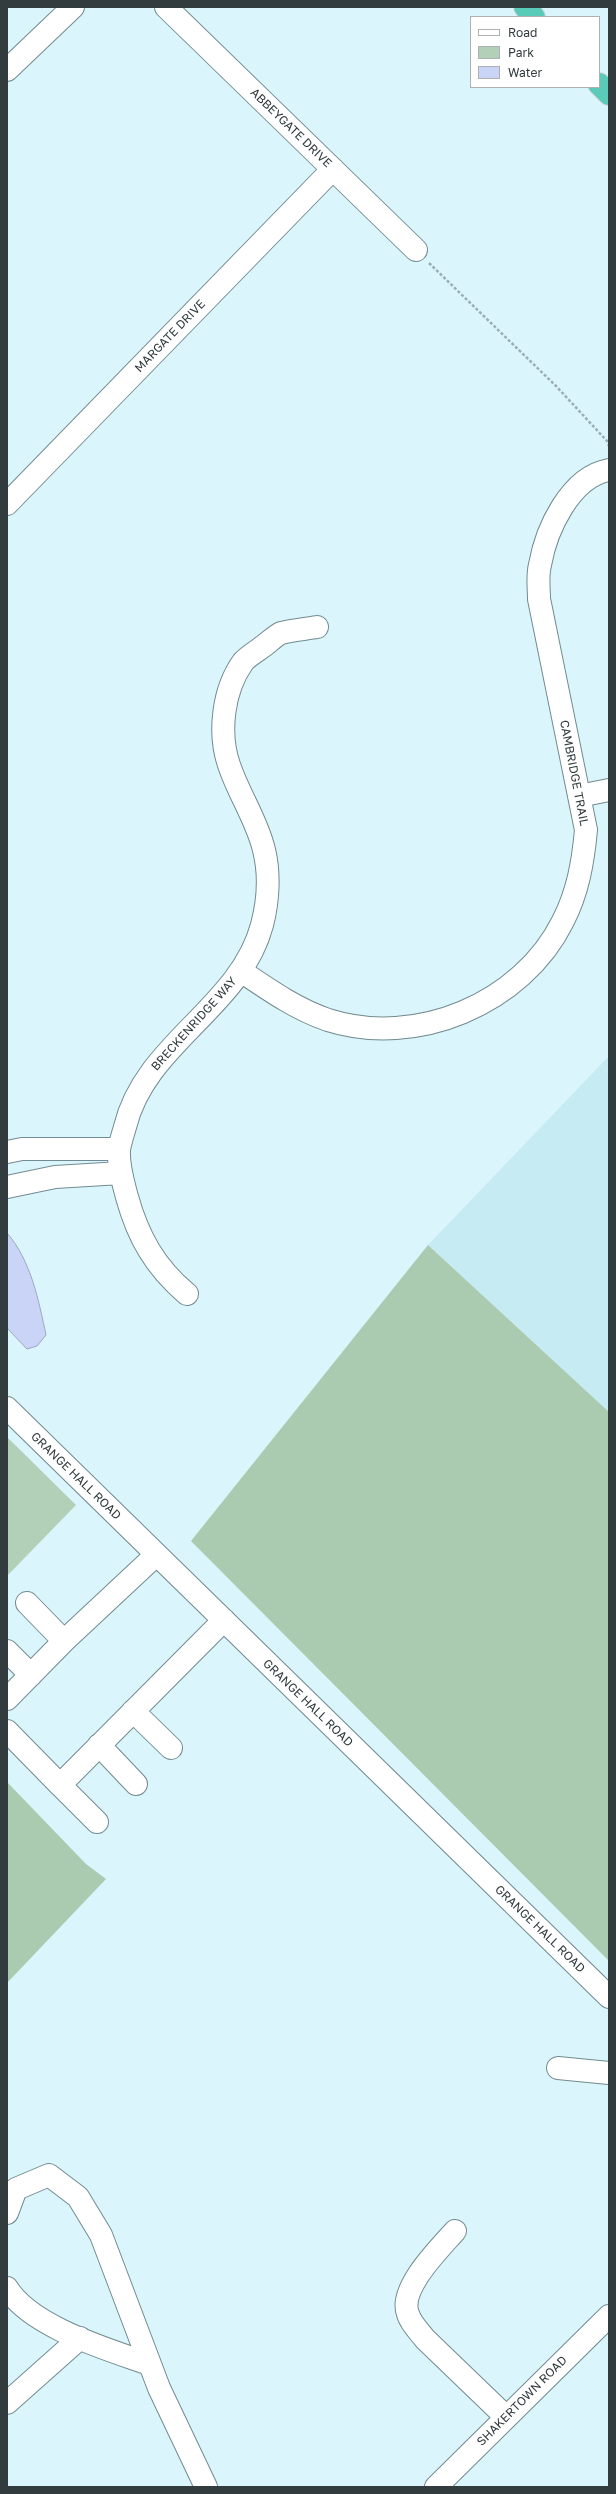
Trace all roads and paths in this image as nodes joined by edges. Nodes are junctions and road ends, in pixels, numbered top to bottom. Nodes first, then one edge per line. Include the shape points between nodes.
1 (74, 7) edge
2 (166, 7) edge
3 (525, 7) edge
4 (533, 16) edge
5 (7, 70) edge
6 (600, 85) edge
7 (609, 94) edge
8 (333, 169) junction
9 (416, 250) joint
10 (609, 446) edge
11 (609, 470) edge
12 (7, 504) edge
13 (317, 627) dead end
14 (609, 790) edge
15 (579, 796) junction
16 (241, 971) junction
17 (119, 1150) junction
18 (7, 1152) edge
19 (121, 1173) junction
20 (7, 1187) edge
21 (187, 1294) dead end
22 (7, 1408) edge
23 (156, 1555) junction
24 (27, 1603) dead end
25 (224, 1620) junction
26 (64, 1641) junction
27 (7, 1651) edge
28 (31, 1675) junction
29 (7, 1699) edge
30 (133, 1711) junction
31 (7, 1731) edge
32 (99, 1746) junction
33 (171, 1748) dead end
34 (136, 1784) dead end
35 (60, 1785) junction
36 (97, 1822) dead end
37 (609, 1997) edge
38 (558, 2068) dead end
39 (609, 2073) edge
40 (7, 2213) edge
41 (455, 2231) dead end
42 (7, 2288) edge
43 (609, 2316) edge
44 (80, 2338) junction
45 (149, 2364) junction
46 (7, 2403) edge
47 (506, 2417) junction
48 (206, 2487) edge
49 (436, 2487) edge

1 - 5 street
2 - 8 street, ABBEYGATE DRIVE
3 - 4 highway
6 - 7 highway
8 - 9 street, ABBEYGATE DRIVE
8 - 12 street, MARGATE DRIVE
9 - 10 path via 556,386
11 - 15 street, CAMBRIDGE TRAIL via 597,472 574,491 552,526 539,566 539,599
13 - 16 street, BRECKENRIDGE WAY via 280,634 244,661 234,678 228,697 223,726 228,763 258,830 267,873 267,899 262,926 253,951
14 - 15 street
15 - 16 street, CAMBRIDGE TRAIL via 586,830 583,862 575,892 563,921 526,971 502,991 475,1007 446,1019 415,1026 356,1026 329,1020 300,1008
16 - 17 street, BRECKENRIDGE WAY via 161,1057 144,1079 129,1112
17 - 18 street
17 - 19 street, BRECKENRIDGE WAY
19 - 20 street via 55,1178
19 - 21 street, BRECKENRIDGE WAY via 141,1237 160,1268
22 - 23 street, GRANGE HALL ROAD
23 - 25 street, GRANGE HALL ROAD
23 - 26 street
24 - 26 street
25 - 30 street
25 - 37 street, GRANGE HALL ROAD
26 - 28 street
27 - 28 street
28 - 29 street
30 - 32 street
30 - 33 street
31 - 35 street
32 - 34 street
32 - 35 street
35 - 36 street
38 - 39 street
40 - 45 street via 16,2189 49,2175 78,2197 101,2235
41 - 47 street via 417,2277 408,2294 407,2312 426,2339
42 - 44 street via 11,2295 44,2322
43 - 47 street, SHAKERTOWN ROAD
44 - 45 street
44 - 46 street
45 - 48 street
47 - 49 street, SHAKERTOWN ROAD

